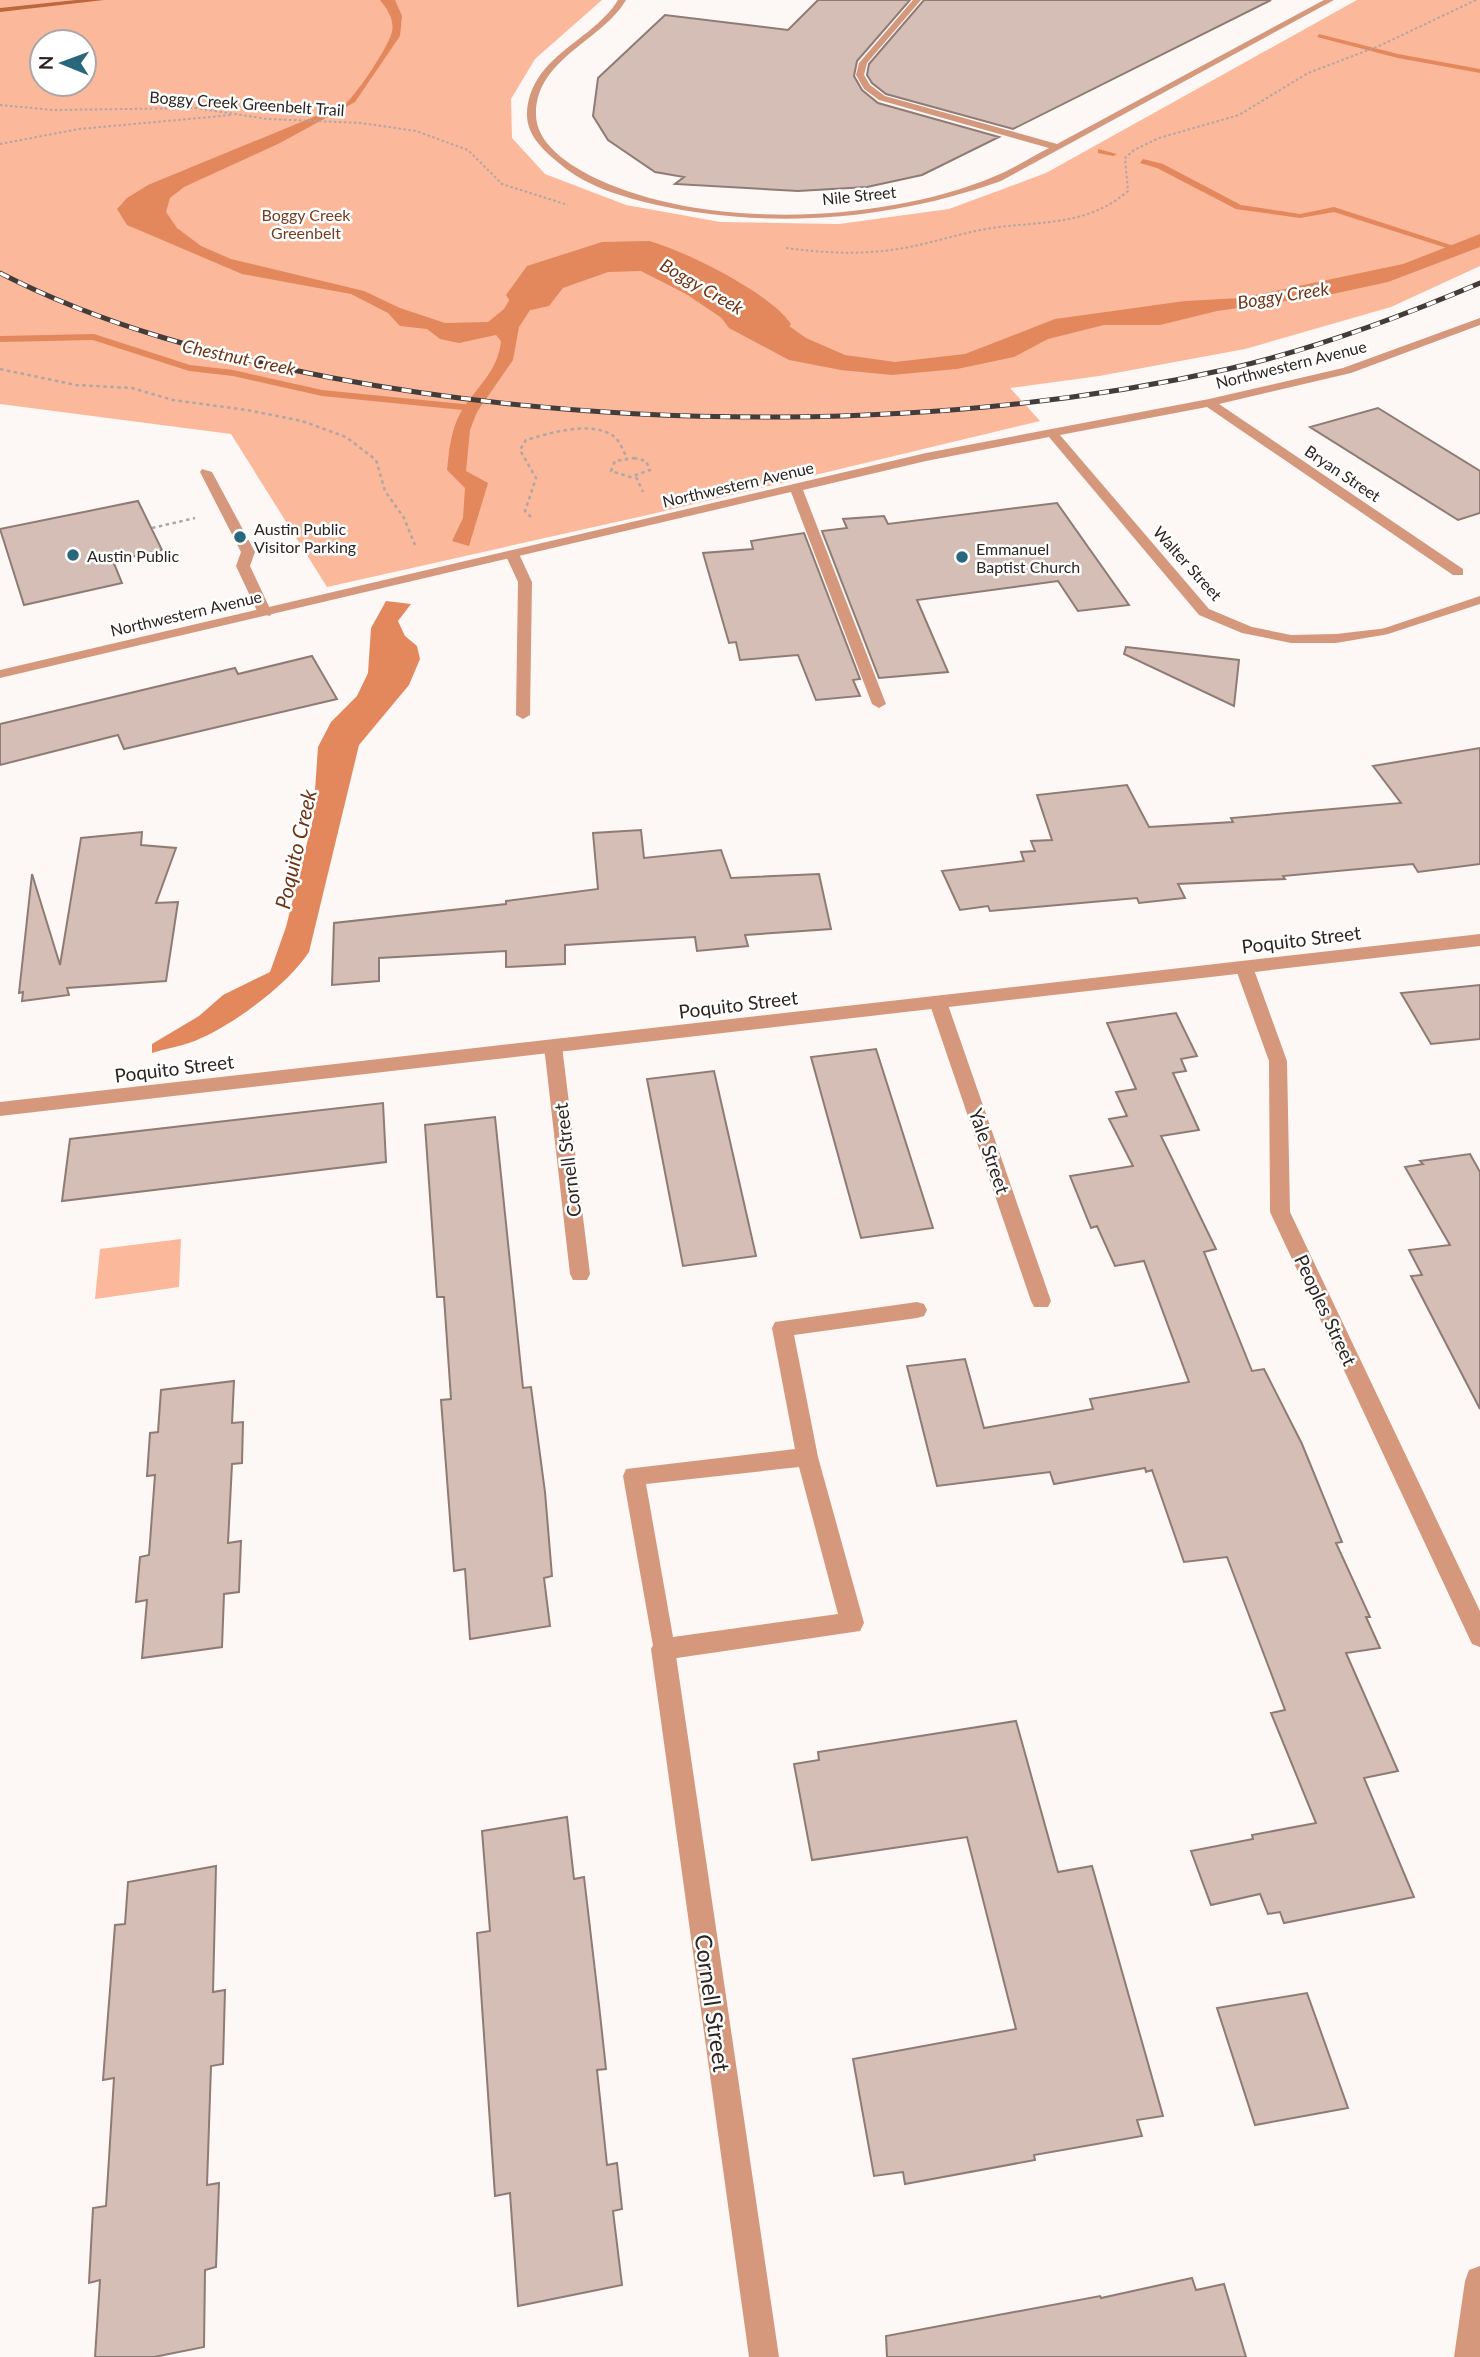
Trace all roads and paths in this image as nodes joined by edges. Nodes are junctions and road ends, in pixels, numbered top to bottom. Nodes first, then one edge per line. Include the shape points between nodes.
1 (100, 0) edge
2 (622, 0) edge
3 (917, 0) edge
4 (1329, 0) edge
5 (1476, 0) edge
6 (0, 10) edge
7 (0, 105) edge
8 (240, 114) junction
9 (449, 141) dead end
10 (0, 144) edge
11 (1058, 146) junction
12 (780, 247) dead end
13 (1480, 321) edge
14 (0, 369) edge
15 (1209, 403) junction
16 (1050, 431) junction
17 (627, 458) junction
18 (206, 472) dead end
19 (796, 488) junction
20 (227, 511) junction
21 (533, 519) dead end
22 (152, 528) dead end
23 (424, 551) dead end
24 (513, 556) junction
25 (1458, 572) dead end
26 (1480, 600) edge
27 (265, 613) junction
28 (0, 674) edge
29 (879, 704) dead end
30 (523, 715) dead end
31 (1480, 940) edge
32 (1244, 967) junction
33 (938, 1002) junction
34 (553, 1046) junction
35 (0, 1109) edge
36 (580, 1274) dead end
37 (1041, 1301) dead end
38 (917, 1310) dead end
39 (807, 1457) junction
40 (1480, 1636) edge
41 (663, 1649) junction
42 (1480, 2280) edge
43 (764, 2357) edge
44 (1469, 2357) edge

1 - 6 main road
2 - 11 street, Nile Street via 558,59 540,84 531,110 536,137 561,164 599,184 705,209 825,215 953,196 998,179
3 - 11 street via 863,63 860,75 867,87 908,107
4 - 11 street, Nile Street
5 - 12 path via 1300,78 1231,118 1130,152 1125,158 1128,191 1099,212 871,252
7 - 8 path, Boggy Creek Greenbelt Trail via 53,110 172,107
8 - 9 path, Boggy Creek Greenbelt Trail via 416,131
8 - 10 path via 79,129
13 - 15 street, Northwestern Avenue via 1347,372
14 - 23 path via 247,410 302,421 346,437 376,460 385,491 404,518 413,543
15 - 16 street, Northwestern Avenue
15 - 25 street, Bryan Street
16 - 19 street, Northwestern Avenue
16 - 26 street, Walter Street via 1204,611 1230,626 1266,637 1311,642 1383,631
17 - 17 path via 615,461 611,471 630,477 650,470 646,461
17 - 21 path via 617,440 606,433 562,431 526,440 520,450 536,478 525,511
18 - 20 street
19 - 24 street, Northwestern Avenue
19 - 29 street
20 - 22 path
20 - 27 street via 248,552 243,566
24 - 27 street, Northwestern Avenue
24 - 30 street via 525,582
27 - 28 street, Northwestern Avenue
31 - 32 street, Poquito Street
32 - 33 street, Poquito Street
32 - 40 street, Peoples Street via 1278,1061 1280,1213
33 - 34 street, Poquito Street
33 - 37 street, Yale Street
34 - 35 street, Poquito Street
34 - 36 street, Cornell Street
38 - 39 street via 782,1328
39 - 41 street, Cornell Street via 634,1476
39 - 41 street via 852,1623
41 - 43 street, Cornell Street
42 - 44 street

